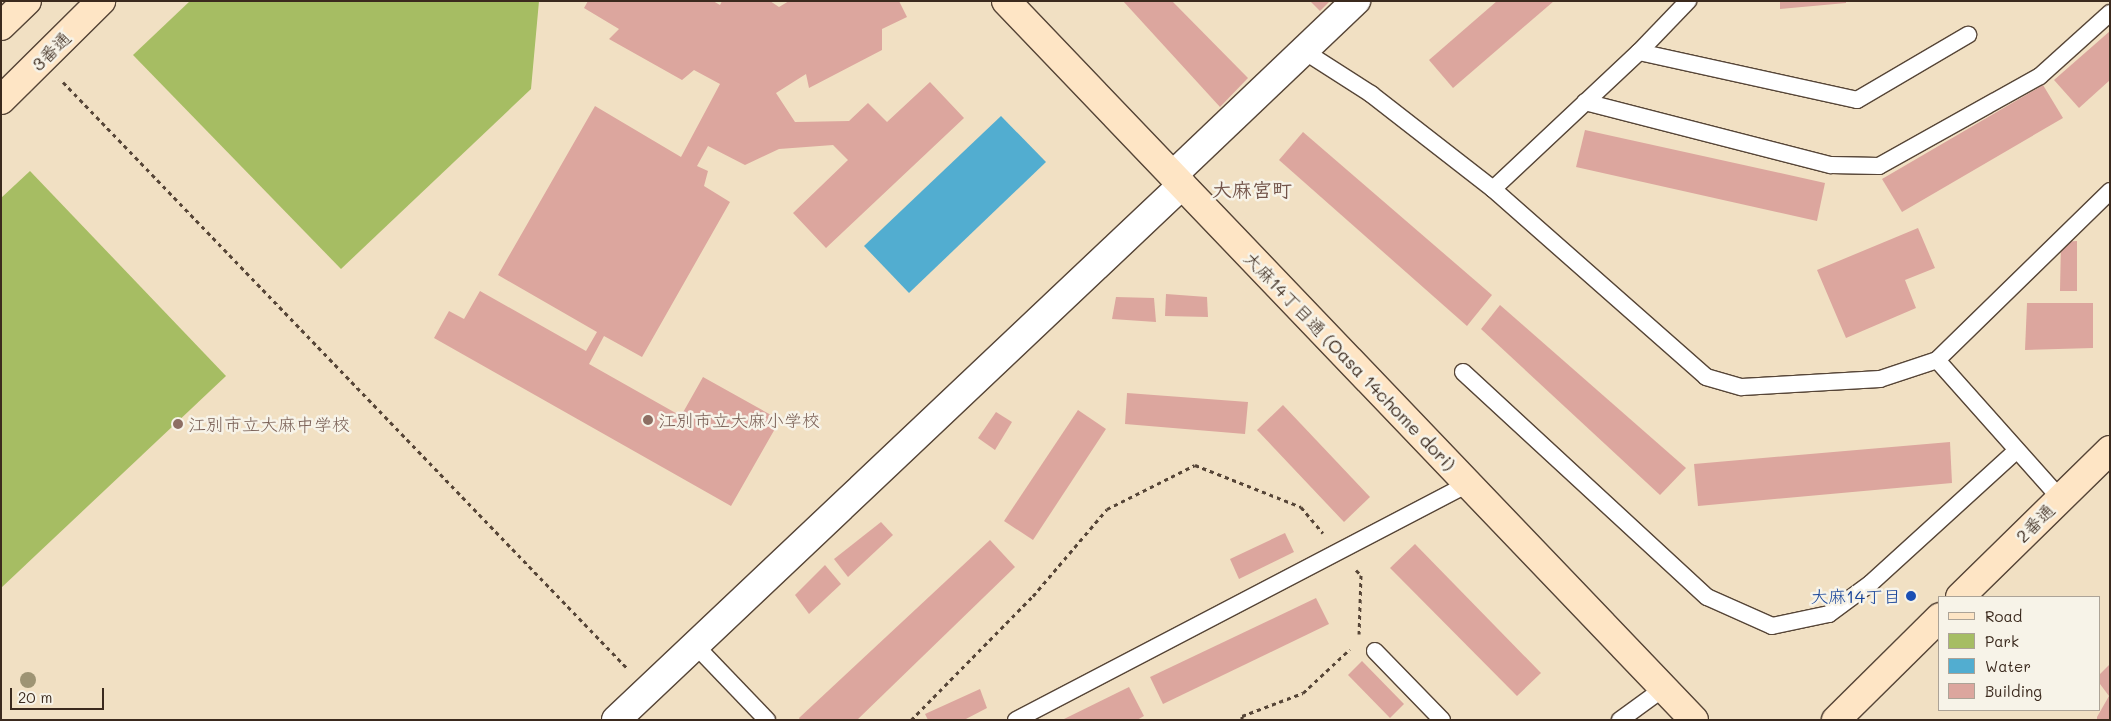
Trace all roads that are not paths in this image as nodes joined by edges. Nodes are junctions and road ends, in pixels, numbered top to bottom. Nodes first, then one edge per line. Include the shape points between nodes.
1 (27, 1) edge
2 (100, 1) edge
3 (1006, 1) edge
4 (1356, 1) edge
5 (1688, 1) edge
6 (2110, 13) edge
7 (1, 26) edge
8 (1968, 35) dead end
9 (1304, 51) junction
10 (1639, 52) junction
11 (1, 100) edge
12 (1585, 102) junction
13 (1178, 180) junction
14 (1493, 189) junction
15 (2110, 190) edge
16 (1937, 360) junction
17 (1463, 372) dead end
18 (2017, 450) junction
19 (2110, 450) edge
20 (1468, 484) junction
21 (2060, 498) junction
22 (1961, 596) edge
23 (1938, 619) edge
24 (695, 645) junction
25 (1375, 651) dead end
26 (1664, 688) junction
27 (616, 720) edge
28 (767, 720) edge
29 (1016, 720) edge
30 (1442, 720) edge
31 (1620, 720) edge
32 (1694, 720) edge
33 (1836, 720) edge

1 - 7 street
2 - 11 street, 3番通
3 - 13 street, 大麻14丁目通 (Oasa 14chome dori)
4 - 9 street
5 - 10 lane
6 - 12 lane via 2040,76 1879,166 1831,164
8 - 10 lane via 1857,100
9 - 13 street
9 - 14 lane via 1371,94
10 - 12 lane
12 - 14 lane
13 - 20 street, 大麻14丁目通 (Oasa 14chome dori)
13 - 24 street
14 - 16 lane via 1706,377 1742,387 1880,379
15 - 16 lane
16 - 18 lane
17 - 18 lane via 1707,597 1772,626 1828,614 1843,604 1871,583
18 - 21 lane
19 - 21 street, 2番通
20 - 26 street, 大麻14丁目通 (Oasa 14chome dori)
20 - 29 lane
21 - 22 street, 2番通
23 - 33 street
24 - 27 street
24 - 28 lane
25 - 30 lane
26 - 31 lane
26 - 32 street, 大麻14丁目通 (Oasa 14chome dori)

